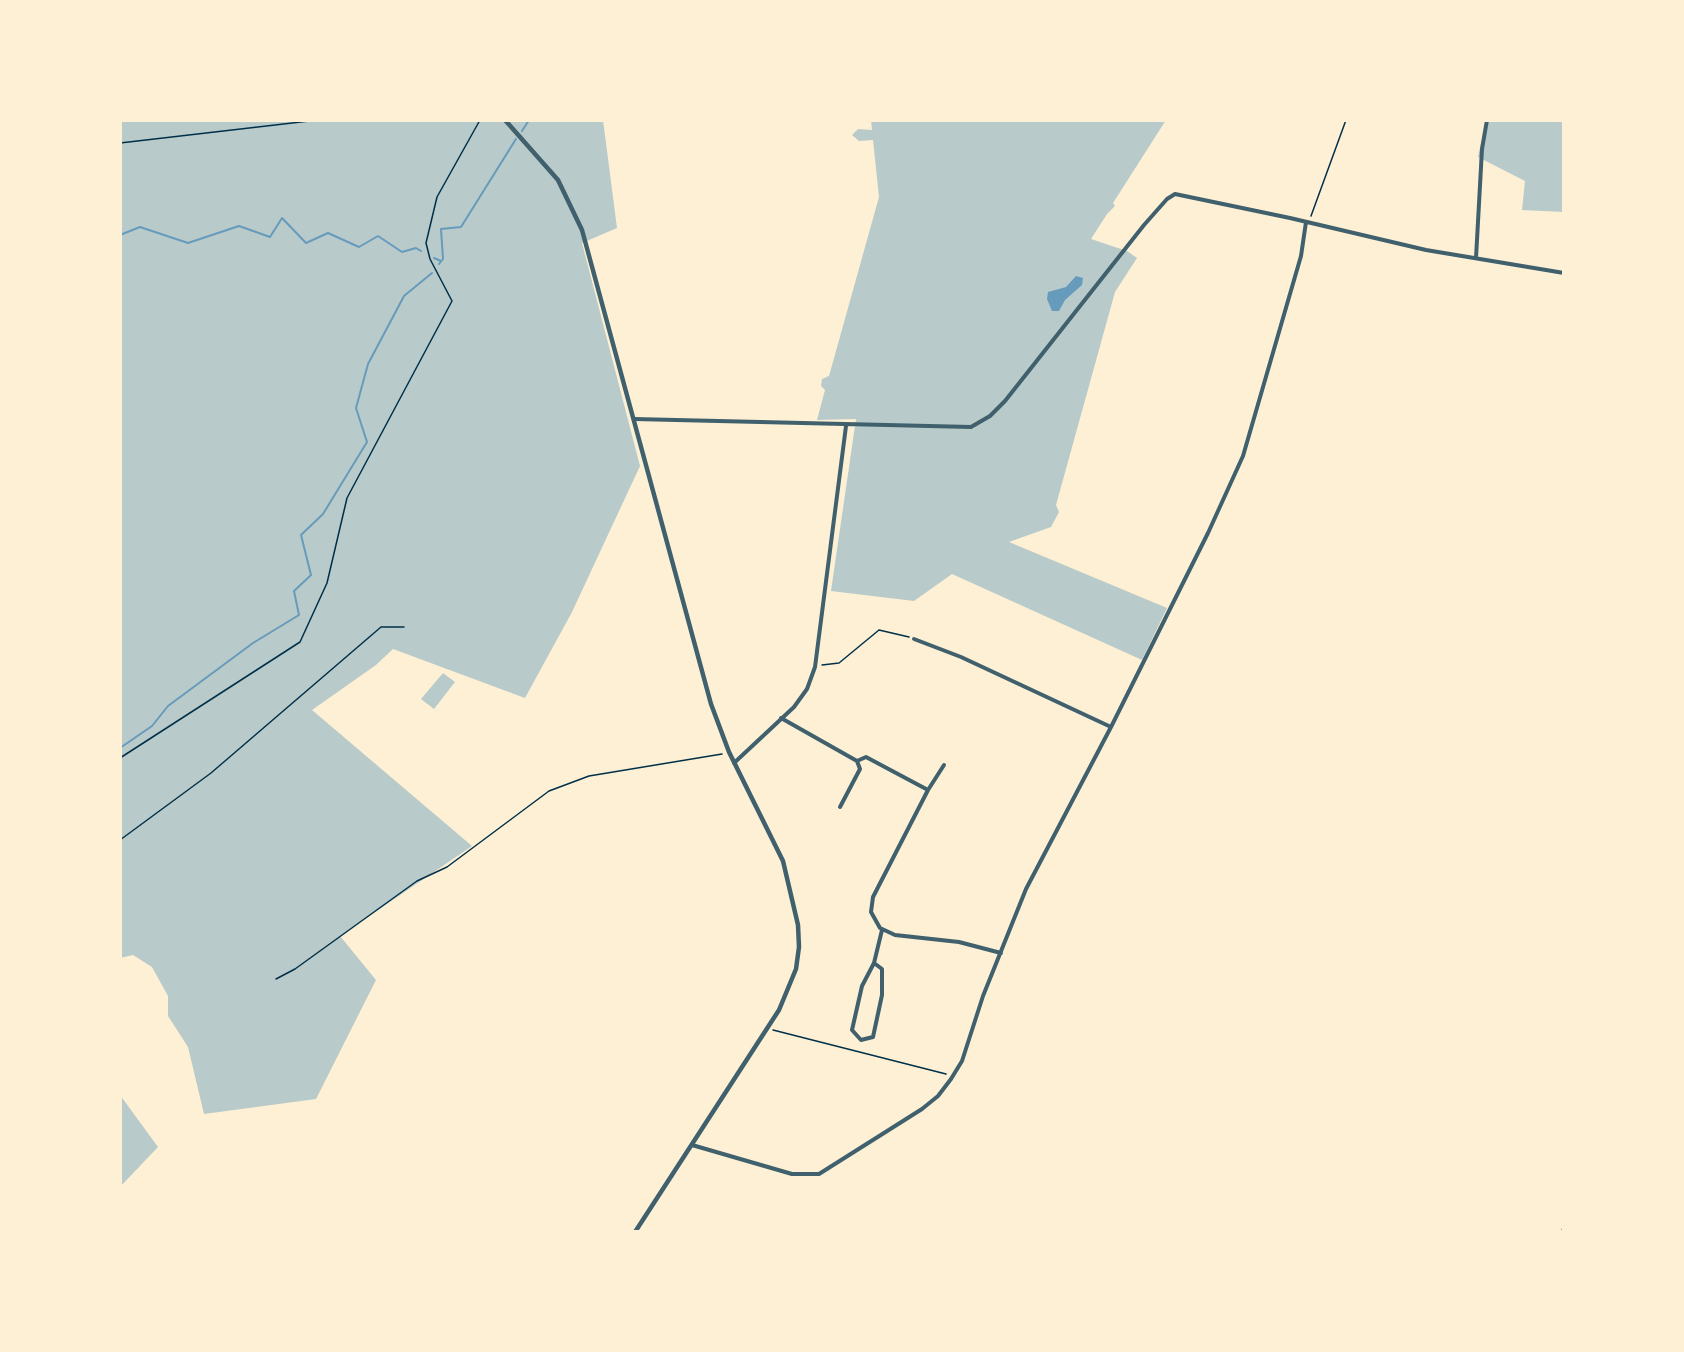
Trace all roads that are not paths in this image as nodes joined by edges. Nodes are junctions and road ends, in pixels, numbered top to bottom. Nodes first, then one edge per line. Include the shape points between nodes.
1 (505, 120) edge
2 (1487, 120) edge
3 (1307, 222) junction
4 (1476, 258) junction
5 (1564, 273) edge
6 (634, 419) junction
7 (846, 426) junction
8 (914, 639) road end
9 (781, 718) junction
10 (1111, 727) junction
11 (857, 761) junction
12 (734, 763) junction
13 (944, 765) dead end
14 (928, 790) junction
15 (840, 807) dead end
16 (882, 930) junction
17 (1001, 953) junction
18 (874, 963) junction
19 (692, 1145) junction
20 (635, 1232) edge

1 - 6 street via 558,180 582,230
2 - 4 street
3 - 4 street
3 - 7 street via 1171,195 990,416 971,427
3 - 10 street via 1301,256 1243,456
4 - 5 street
6 - 7 street
6 - 12 street via 711,704
7 - 9 street via 815,667 807,689
8 - 10 street
9 - 11 street
9 - 12 street
10 - 17 street via 1026,889
11 - 14 street via 866,757
11 - 15 street via 860,769
12 - 19 street via 778,850 792,891 798,926 796,969 779,1010
13 - 14 street
14 - 16 street via 873,897 870,908
16 - 17 street
16 - 18 street
17 - 19 street via 962,1061 938,1096 819,1174 792,1174
18 - 18 street via 862,986 852,1030 861,1040 873,1037 882,995 882,969
19 - 20 street

